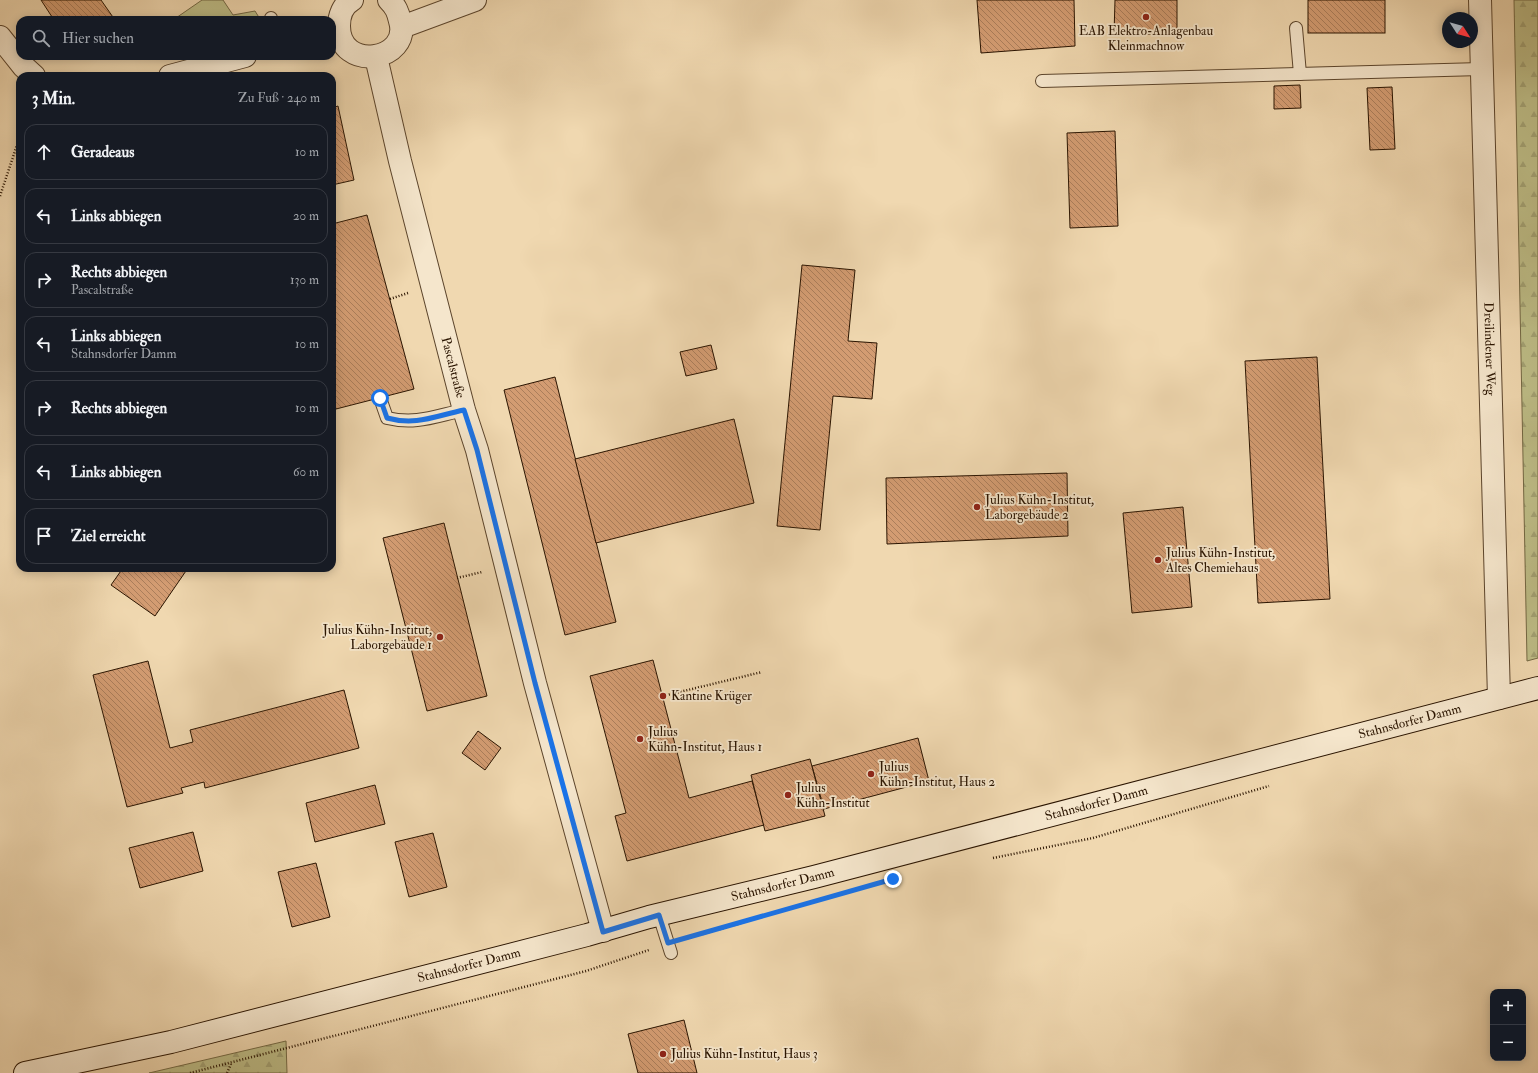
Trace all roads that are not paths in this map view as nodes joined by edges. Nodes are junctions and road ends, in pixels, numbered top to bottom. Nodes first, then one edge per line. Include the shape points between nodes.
1 (352, 0) edge
2 (389, 0) edge
3 (475, 0) edge
4 (1480, 0) edge
5 (402, 27) junction
6 (1296, 28) dead end
7 (336, 32) edge
8 (0, 37) edge
9 (16, 57) edge
10 (376, 57) junction
11 (18, 60) edge
12 (230, 60) edge
13 (1481, 69) junction
14 (30, 72) edge
15 (185, 72) edge
16 (1300, 74) junction
17 (1042, 81) dead end
18 (380, 398) dead end
19 (464, 410) junction
20 (1538, 688) edge
21 (1499, 698) junction
22 (659, 915) junction
23 (603, 932) junction
24 (669, 948) road end
25 (25, 1073) edge

1 - 7 street via 342,11
2 - 5 street via 396,7
3 - 5 street
4 - 13 street, Dreilindener Weg
5 - 10 street via 400,38 394,46
6 - 16 lane
7 - 10 street via 348,49 361,56
8 - 9 street
10 - 19 street, Pascalstraße
11 - 14 street
12 - 15 street
13 - 16 lane
13 - 21 street, Dreilindener Weg
16 - 17 lane
18 - 19 lane via 387,418 399,421 412,422
19 - 23 street, Pascalstraße via 477,450 535,683
20 - 21 street, Stahnsdorfer Damm
21 - 22 street, Stahnsdorfer Damm via 814,878
22 - 23 street, Stahnsdorfer Damm
22 - 24 lane
23 - 25 street, Stahnsdorfer Damm via 171,1042

